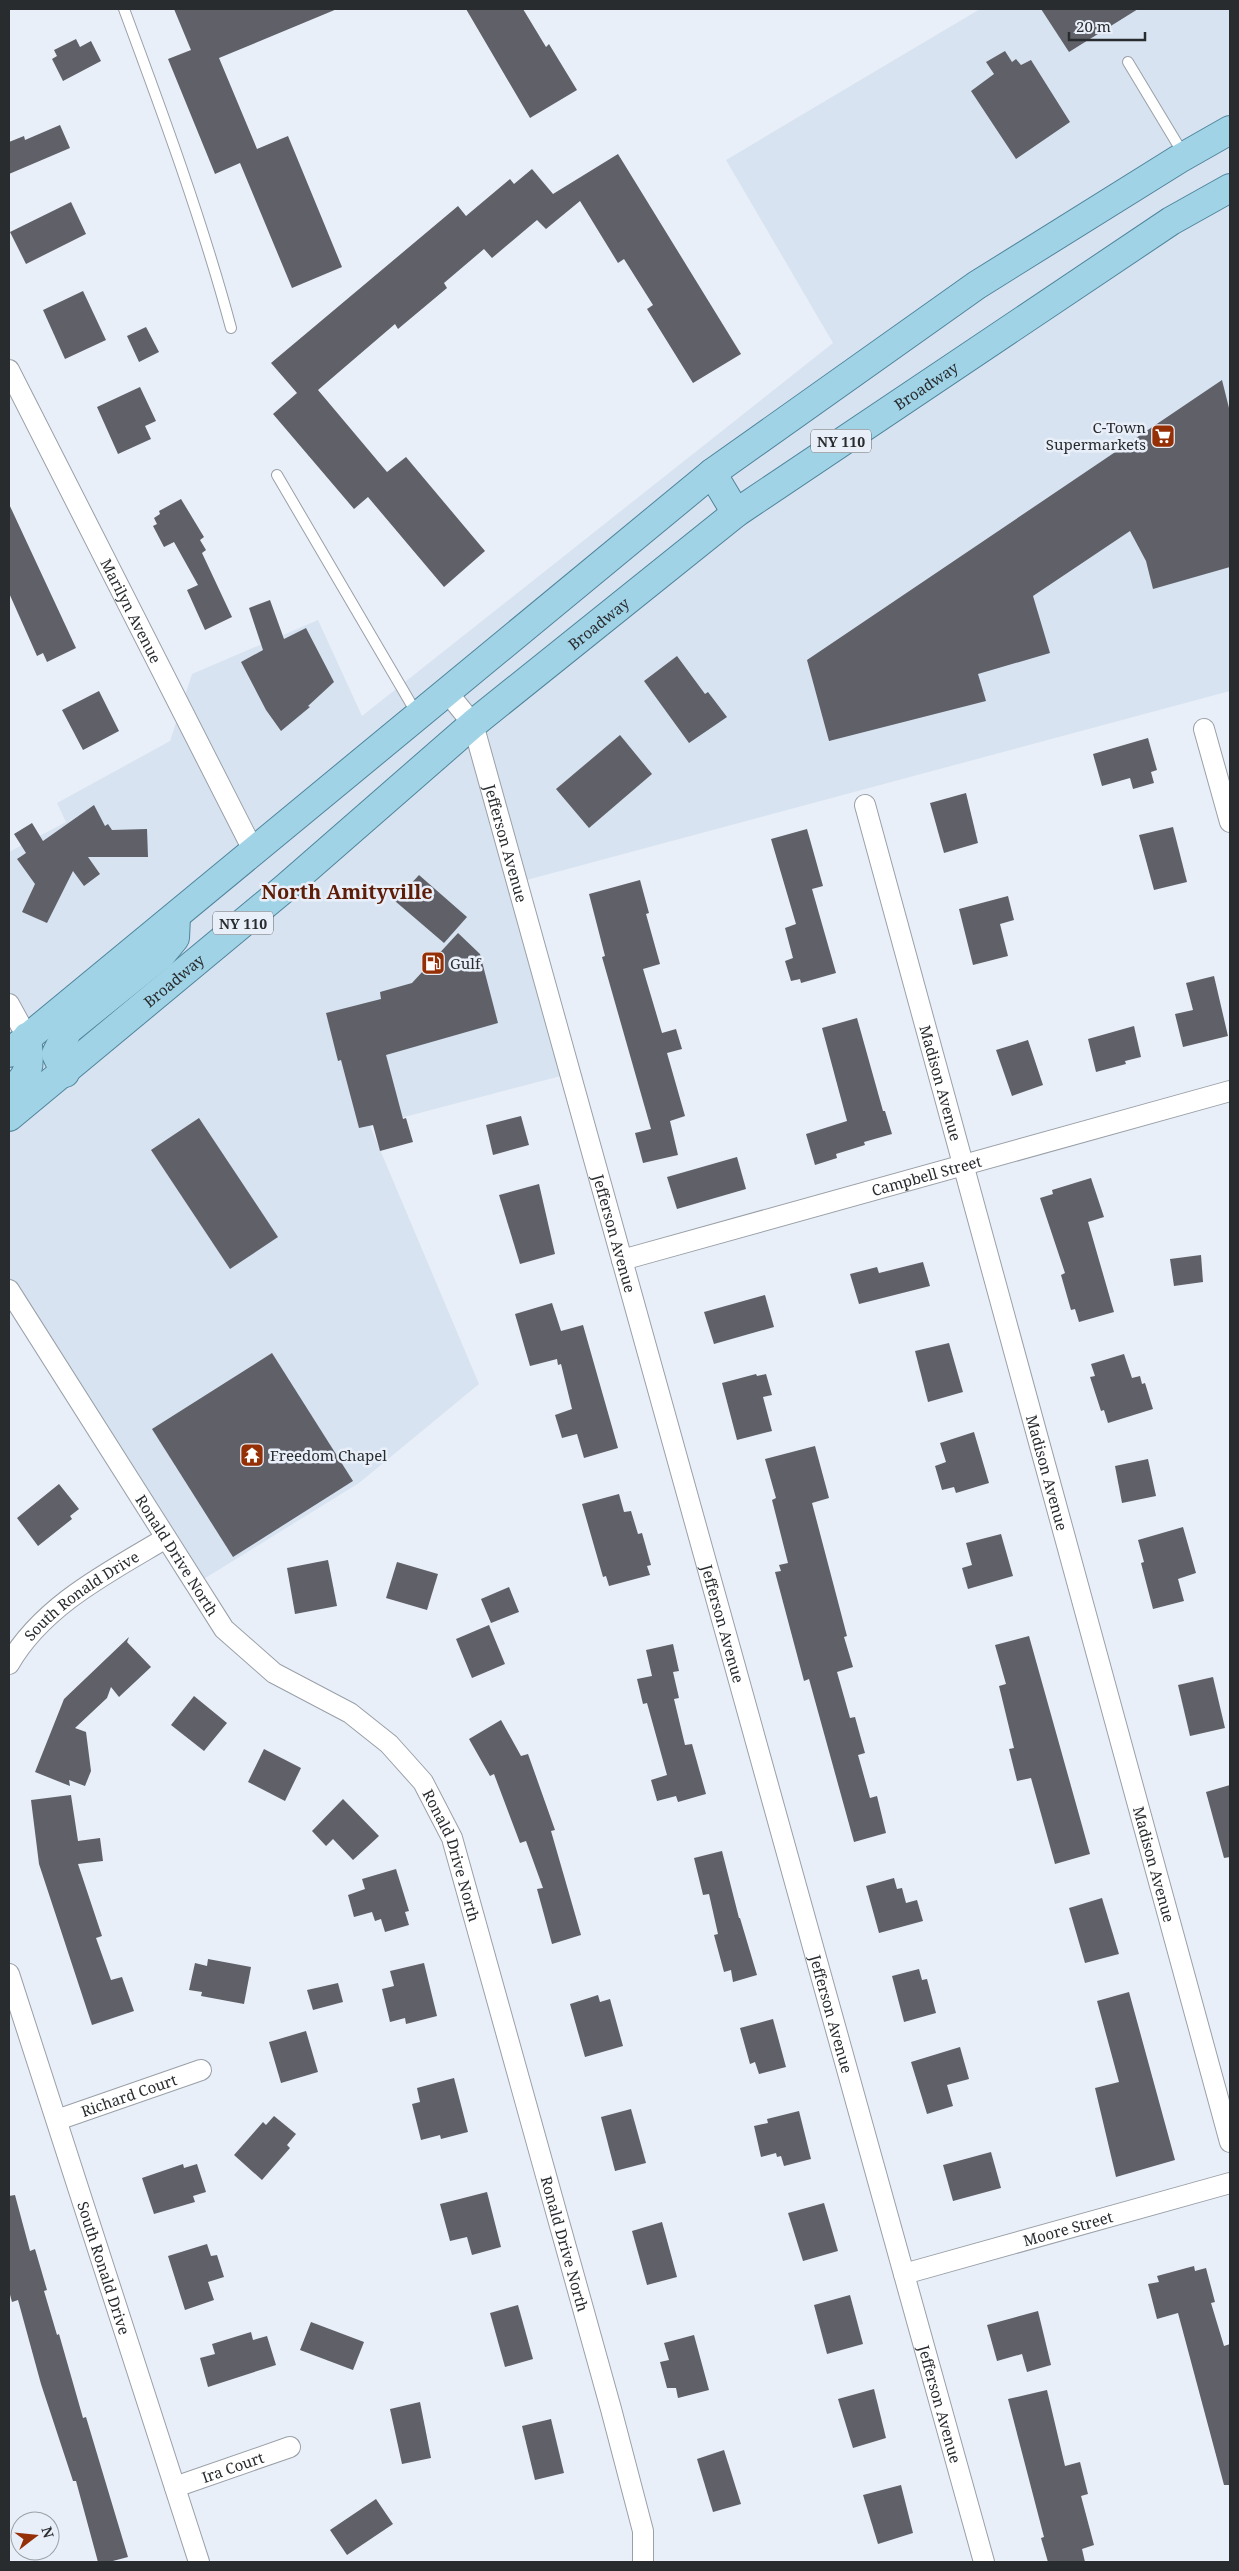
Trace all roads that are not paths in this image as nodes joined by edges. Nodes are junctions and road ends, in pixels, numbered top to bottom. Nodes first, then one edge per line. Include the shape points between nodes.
1 (124, 9) edge
2 (1128, 62) dead end
3 (1230, 130) edge
4 (1185, 156) junction
5 (1230, 188) edge
6 (231, 328) dead end
7 (9, 370) edge
8 (712, 473) junction
9 (277, 475) dead end
10 (736, 513) junction
11 (447, 692) junction
12 (418, 715) junction
13 (473, 724) junction
14 (1204, 729) dead end
15 (865, 805) dead end
16 (1230, 822) edge
17 (254, 852) junction
18 (176, 917) junction
19 (9, 1004) edge
20 (18, 1045) edge
21 (65, 1073) junction
22 (1230, 1091) edge
23 (9, 1093) edge
24 (9, 1117) edge
25 (962, 1166) junction
26 (622, 1260) junction
27 (9, 1290) edge
28 (166, 1538) junction
29 (9, 1664) edge
30 (9, 1974) edge
31 (201, 2070) dead end
32 (57, 2120) junction
33 (1230, 2142) edge
34 (1230, 2182) edge
35 (904, 2274) junction
36 (290, 2447) dead end
37 (175, 2487) junction
38 (199, 2562) edge
39 (643, 2562) edge
40 (984, 2562) edge

1 - 6 lane via 170,132 215,268
2 - 4 lane
3 - 4 main road, NY 110
4 - 8 main road, NY 110 via 977,285
5 - 10 main road, Broadway / NY 110 via 1163,227
7 - 17 street, Marilyn Avenue
8 - 10 main road
8 - 11 main road, NY 110
9 - 12 lane
10 - 13 main road, Broadway / NY 110
11 - 12 main road, NY 110
11 - 13 street, Jefferson Avenue
12 - 17 main road, NY 110
13 - 21 main road, Broadway / NY 110
13 - 26 street, Jefferson Avenue
14 - 16 street
15 - 25 street, Madison Avenue
17 - 18 main road, NY 110
18 - 20 main road, NY 110
18 - 21 main road via 175,938 162,955 68,1030 56,1054
19 - 20 street
20 - 23 main road via 30,1064 24,1080
21 - 24 main road, Broadway / NY 110
22 - 25 street, Campbell Street
25 - 26 street, Campbell Street
25 - 33 street, Madison Avenue
26 - 35 street, Jefferson Avenue
27 - 28 street, Ronald Drive North
28 - 29 street, South Ronald Drive via 78,1591 21,1642
28 - 39 street, Ronald Drive North via 224,1629 274,1673 350,1713 389,1744 422,1782 452,1838 611,2409 643,2531
30 - 32 street, South Ronald Drive
31 - 32 street, Richard Court
32 - 37 street, South Ronald Drive
34 - 35 street, Moore Street
35 - 40 street, Jefferson Avenue
36 - 37 street, Ira Court
37 - 38 street, South Ronald Drive

